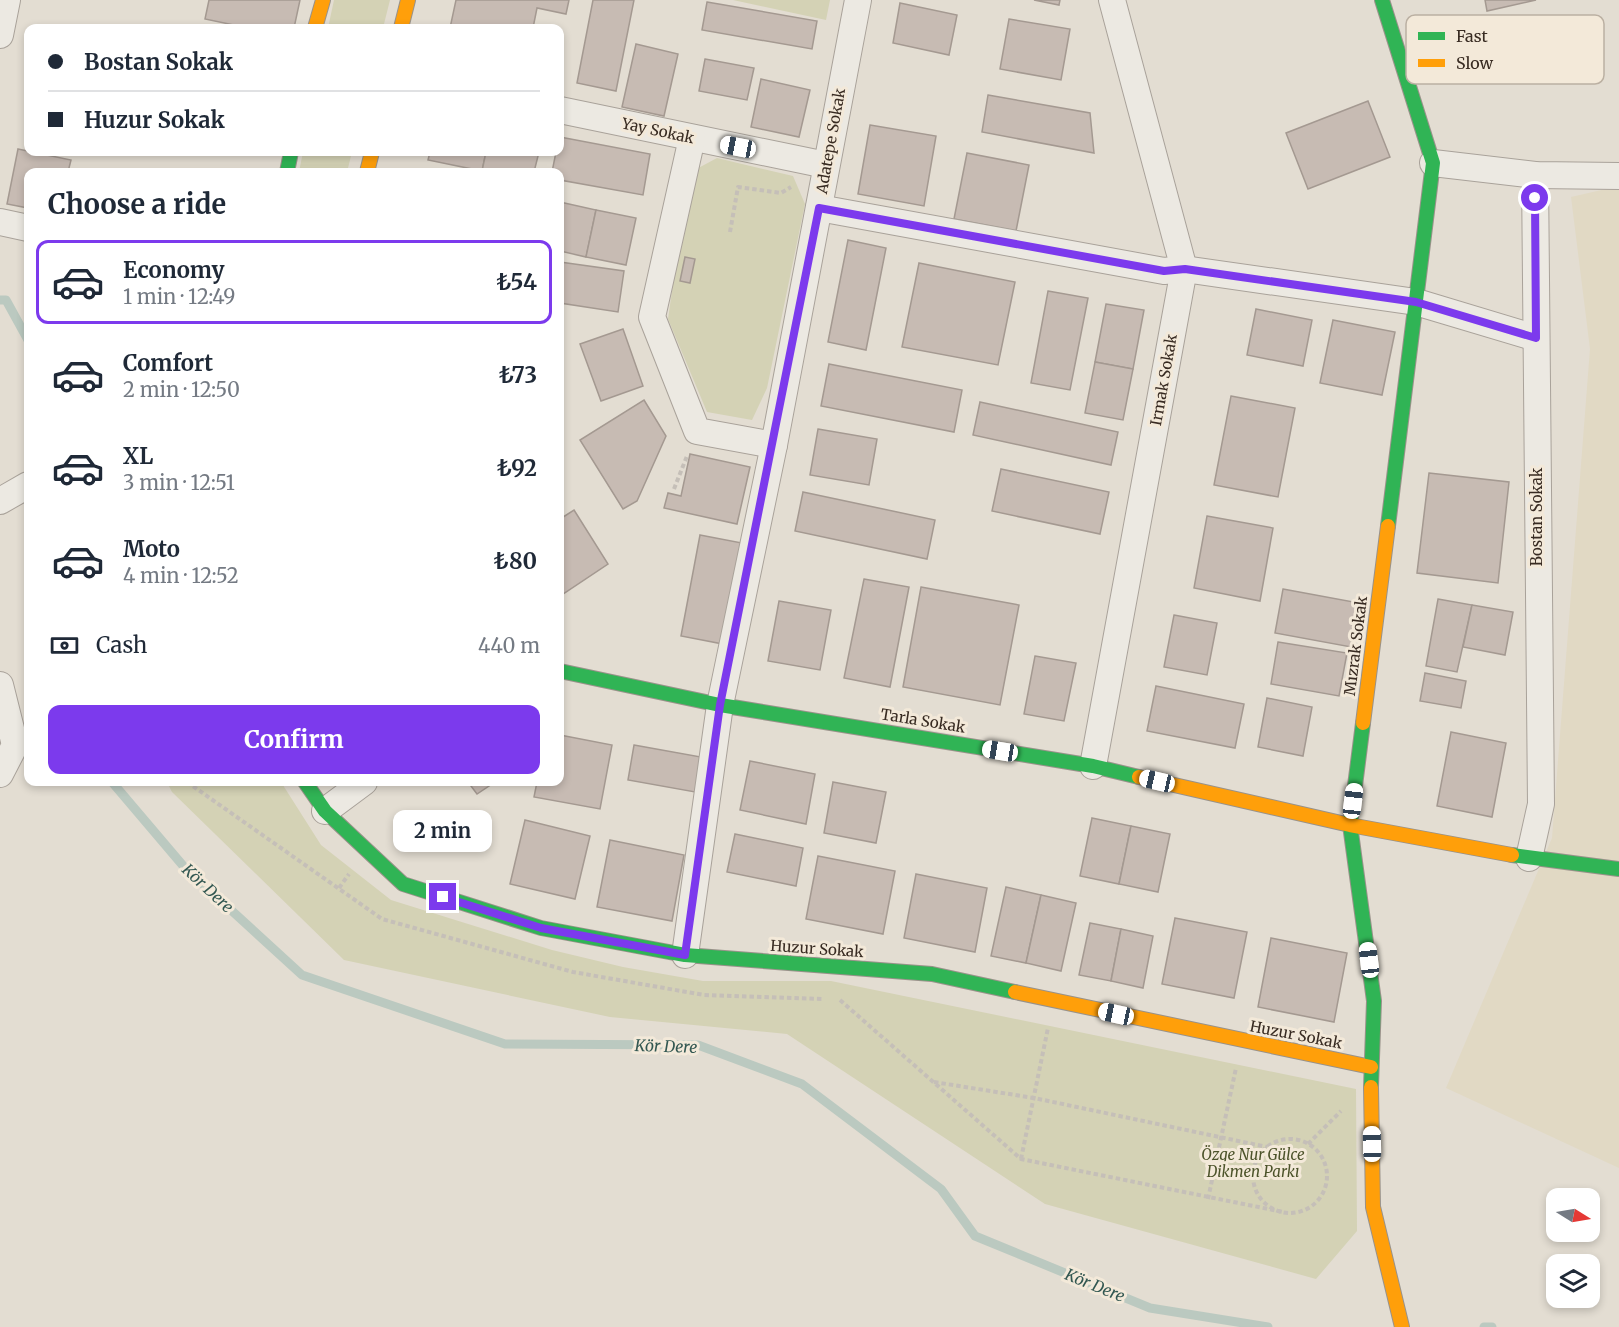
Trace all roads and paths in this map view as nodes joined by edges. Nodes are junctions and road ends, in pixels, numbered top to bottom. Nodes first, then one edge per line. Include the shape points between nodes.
1 (7, 0) edge
2 (323, 0) edge
3 (408, 0) edge
4 (858, 0) edge
5 (1112, 0) edge
6 (1382, 0) edge
7 (316, 24) edge
8 (402, 24) edge
9 (0, 35) edge
10 (1406, 77) edge
11 (1408, 84) edge
12 (564, 111) edge
13 (692, 138) junction
14 (816, 163) junction
15 (1433, 164) junction
16 (1535, 175) junction
17 (1619, 176) edge
18 (819, 208) junction
19 (0, 222) edge
20 (24, 227) edge
21 (730, 232) dead end
22 (1185, 269) junction
23 (1416, 302) junction
24 (1536, 338) junction
25 (697, 430) junction
26 (774, 445) junction
27 (674, 489) dead end
28 (564, 672) edge
29 (0, 685) edge
30 (720, 705) junction
31 (1093, 766) junction
32 (0, 774) edge
33 (193, 786) edge
34 (308, 786) edge
35 (359, 786) edge
36 (325, 811) junction
37 (1350, 825) junction
38 (1529, 858) junction
39 (1619, 869) edge
40 (685, 955) junction
41 (1053, 1000) junction
42 (1242, 1041) junction
43 (1371, 1067) junction
44 (933, 1082) junction
45 (1034, 1098) junction
46 (1221, 1137) junction
47 (1267, 1147) junction
48 (1021, 1160) junction
49 (1208, 1199) junction
50 (1283, 1212) junction
51 (1402, 1327) edge

1 - 9 street
2 - 7 street
3 - 8 street
4 - 14 street, Adatepe Sokak
5 - 22 street, Irmak Sokak
6 - 10 street, Mızrak Sokak
11 - 15 street, Mızrak Sokak
12 - 13 street, Yay Sokak
13 - 14 street, Yay Sokak
13 - 25 street via 652,317
14 - 18 street, Adatepe Sokak
14 - 21 path via 781,193 738,187
15 - 16 street
15 - 23 street, Mızrak Sokak
16 - 17 street
16 - 24 street, Bostan Sokak
18 - 22 street via 1164,271
18 - 26 street, Adatepe Sokak
19 - 20 street
22 - 23 street
22 - 31 street, Irmak Sokak
23 - 24 street
23 - 37 street, Mızrak Sokak
24 - 38 street, Bostan Sokak via 1541,804
25 - 26 street
25 - 27 path
26 - 30 street, Adatepe Sokak
28 - 30 street, Tarla Sokak
29 - 32 street via 15,745
30 - 31 street, Tarla Sokak
30 - 40 street, Adatepe Sokak
31 - 37 street, Tarla Sokak
33 - 44 path via 382,919 584,974 704,995 842,1000
34 - 36 street, Huzur Sokak
35 - 36 street
36 - 40 street, Huzur Sokak via 403,884 541,928
37 - 38 street, Tarla Sokak
37 - 43 street, Mızrak Sokak via 1374,1001
38 - 39 street, Tarla Sokak
40 - 41 street, Huzur Sokak via 932,974
41 - 42 street, Huzur Sokak
41 - 45 path
42 - 43 street, Huzur Sokak
42 - 46 path
43 - 51 street, Mızrak Sokak via 1373,1207
44 - 45 path
44 - 48 path
45 - 46 path
45 - 48 path
46 - 47 path
46 - 49 path
47 - 50 path via 1253,1170 1255,1189 1266,1204
47 - 50 path via 1280,1140 1303,1141 1318,1153 1326,1167 1325,1186 1318,1200 1302,1210
48 - 49 path
49 - 50 path

